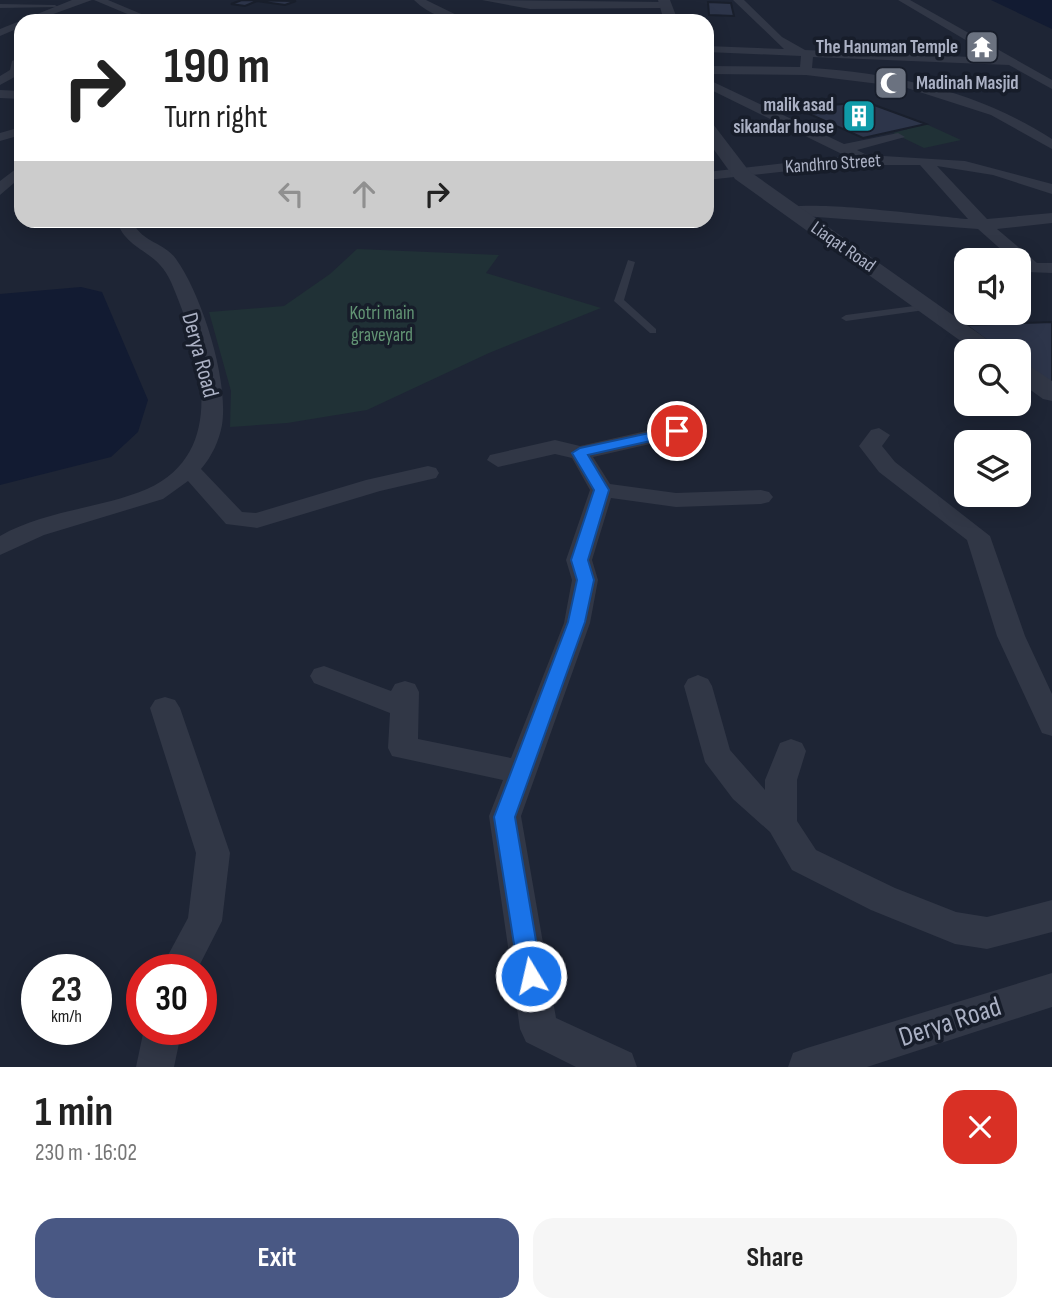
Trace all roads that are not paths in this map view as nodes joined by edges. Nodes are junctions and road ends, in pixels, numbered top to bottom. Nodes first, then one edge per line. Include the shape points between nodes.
1 (87, 0) edge
2 (99, 0) edge
3 (419, 0) edge
4 (486, 0) edge
5 (738, 0) edge
6 (903, 0) edge
7 (591, 3) edge
8 (665, 3) edge
9 (0, 6) edge
10 (530, 6) junction
11 (55, 7) junction
12 (40, 14) edge
13 (135, 14) edge
14 (444, 14) edge
15 (528, 14) edge
16 (714, 49) edge
17 (807, 54) junction
18 (906, 58) junction
19 (1013, 62) junction
20 (714, 70) edge
21 (806, 71) junction
22 (1052, 85) edge
23 (714, 86) edge
24 (931, 89) junction
25 (898, 137) dead end
26 (714, 138) edge
27 (1052, 145) edge
28 (846, 148) junction
29 (864, 159) junction
30 (925, 161) junction
31 (14, 176) edge
32 (714, 176) edge
33 (742, 176) junction
34 (1052, 189) edge
35 (0, 190) edge
36 (790, 210) junction
37 (1052, 218) edge
38 (980, 224) junction
39 (126, 228) edge
40 (631, 262) dead end
41 (1052, 268) edge
42 (929, 307) junction
43 (846, 318) dead end
44 (653, 331) dead end
45 (975, 339) edge
46 (1031, 378) edge
47 (1052, 393) edge
48 (677, 431) dead end
49 (879, 435) dead end
50 (580, 453) junction
51 (498, 460) dead end
52 (190, 469) junction
53 (428, 474) dead end
54 (602, 490) junction
55 (761, 497) dead end
56 (0, 547) edge
57 (324, 676) dead end
58 (698, 686) dead end
59 (165, 708) dead end
60 (1052, 725) edge
61 (791, 751) dead end
62 (521, 772) junction
63 (781, 823) junction
64 (1052, 916) edge
65 (187, 954) edge
66 (1052, 990) edge
67 (160, 1045) edge
68 (155, 1067) edge
69 (618, 1067) edge
70 (807, 1067) edge

1 - 11 street
2 - 13 street
3 - 14 street
4 - 10 street
5 - 17 street via 757,14 778,40
6 - 19 street
7 - 8 street
7 - 10 street
9 - 11 lane
10 - 15 street
11 - 12 street
16 - 17 street
17 - 18 street
17 - 21 street
18 - 19 street
18 - 24 street
19 - 22 street
20 - 21 street
21 - 24 street via 845,73
23 - 28 street
24 - 27 street via 989,108
25 - 28 street
26 - 33 street, Liaqat Road
28 - 29 street
29 - 30 street, Kandhro Street
29 - 33 street, Kandhro Street
30 - 34 street, Kandhro Street via 1033,181
30 - 38 street
31 - 35 street
32 - 33 street, Kandhro Street
33 - 36 street, Liaqat Road
36 - 38 street via 844,210
36 - 42 street, Liaqat Road
37 - 38 street
38 - 41 street via 1033,268
39 - 52 street, Derya Road via 147,249 167,259 192,314 213,390 206,447
40 - 44 lane via 618,301
42 - 43 lane
42 - 45 street, Liaqat Road
46 - 47 street
48 - 50 street
49 - 60 street via 870,446 887,467 978,536 1011,636
50 - 51 street via 555,447
50 - 54 street
52 - 53 street via 235,519 246,522
52 - 56 street, Derya Road via 154,495 75,516
54 - 55 street via 676,500
54 - 62 street via 579,560 585,580 577,622
57 - 62 street via 405,699 401,744 408,751
58 - 63 street via 716,754 744,790
59 - 65 street via 213,852 205,922
61 - 63 street via 781,780
62 - 69 street via 505,817 539,1030
63 - 64 street via 804,860 955,928 987,933
66 - 70 street, Derya Road
67 - 68 street

